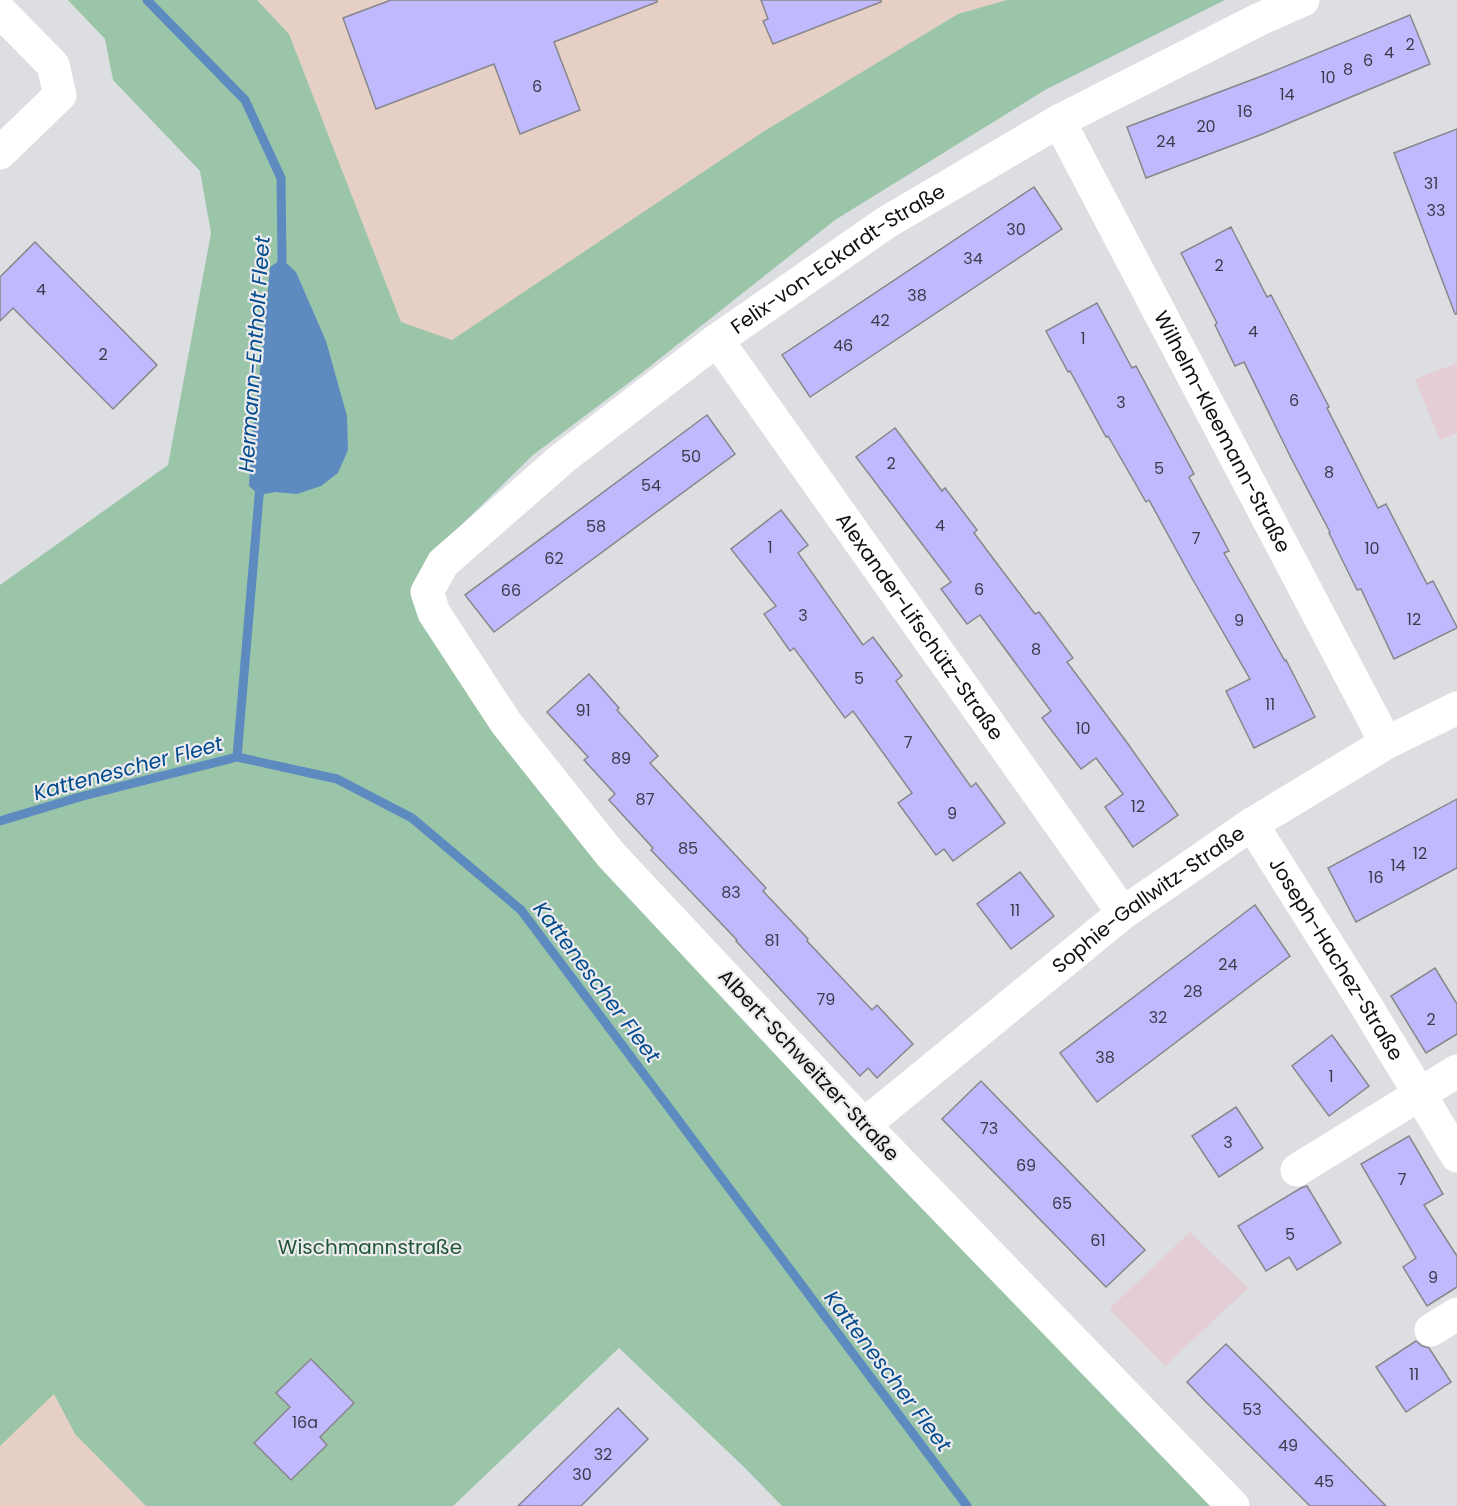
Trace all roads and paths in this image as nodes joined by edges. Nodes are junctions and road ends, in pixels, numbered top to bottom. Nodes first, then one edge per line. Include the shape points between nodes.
1 (1303, 0) edge
2 (0, 11) edge
3 (1059, 121) junction
4 (0, 153) edge
5 (717, 340) junction
6 (428, 592) joint
7 (1457, 708) edge
8 (1386, 743) junction
9 (1252, 824) junction
10 (1123, 913) junction
11 (1457, 1071) edge
12 (1420, 1094) junction
13 (864, 1125) junction
14 (1457, 1156) edge
15 (1298, 1170) dead end
16 (1233, 1506) edge

1 - 3 street, Felix-von-Eckardt-Straße
2 - 4 street via 53,65 60,95
3 - 5 street, Felix-von-Eckardt-Straße via 887,222
3 - 8 street, Wilhelm-Kleemann-Straße
5 - 6 street, Felix-von-Eckardt-Straße via 563,458 443,563
5 - 10 street, Alexander-Lifschütz-Straße
6 - 13 street, Albert-Schweitzer-Straße via 434,613 506,723 611,855
7 - 8 street, Sophie-Gallwitz-Straße
8 - 9 street, Sophie-Gallwitz-Straße
9 - 10 street, Sophie-Gallwitz-Straße
9 - 12 street, Joseph-Hachez-Straße
10 - 13 street, Sophie-Gallwitz-Straße
11 - 12 street
12 - 14 street, Joseph-Hachez-Straße
12 - 15 street
13 - 16 street, Albert-Schweitzer-Straße

